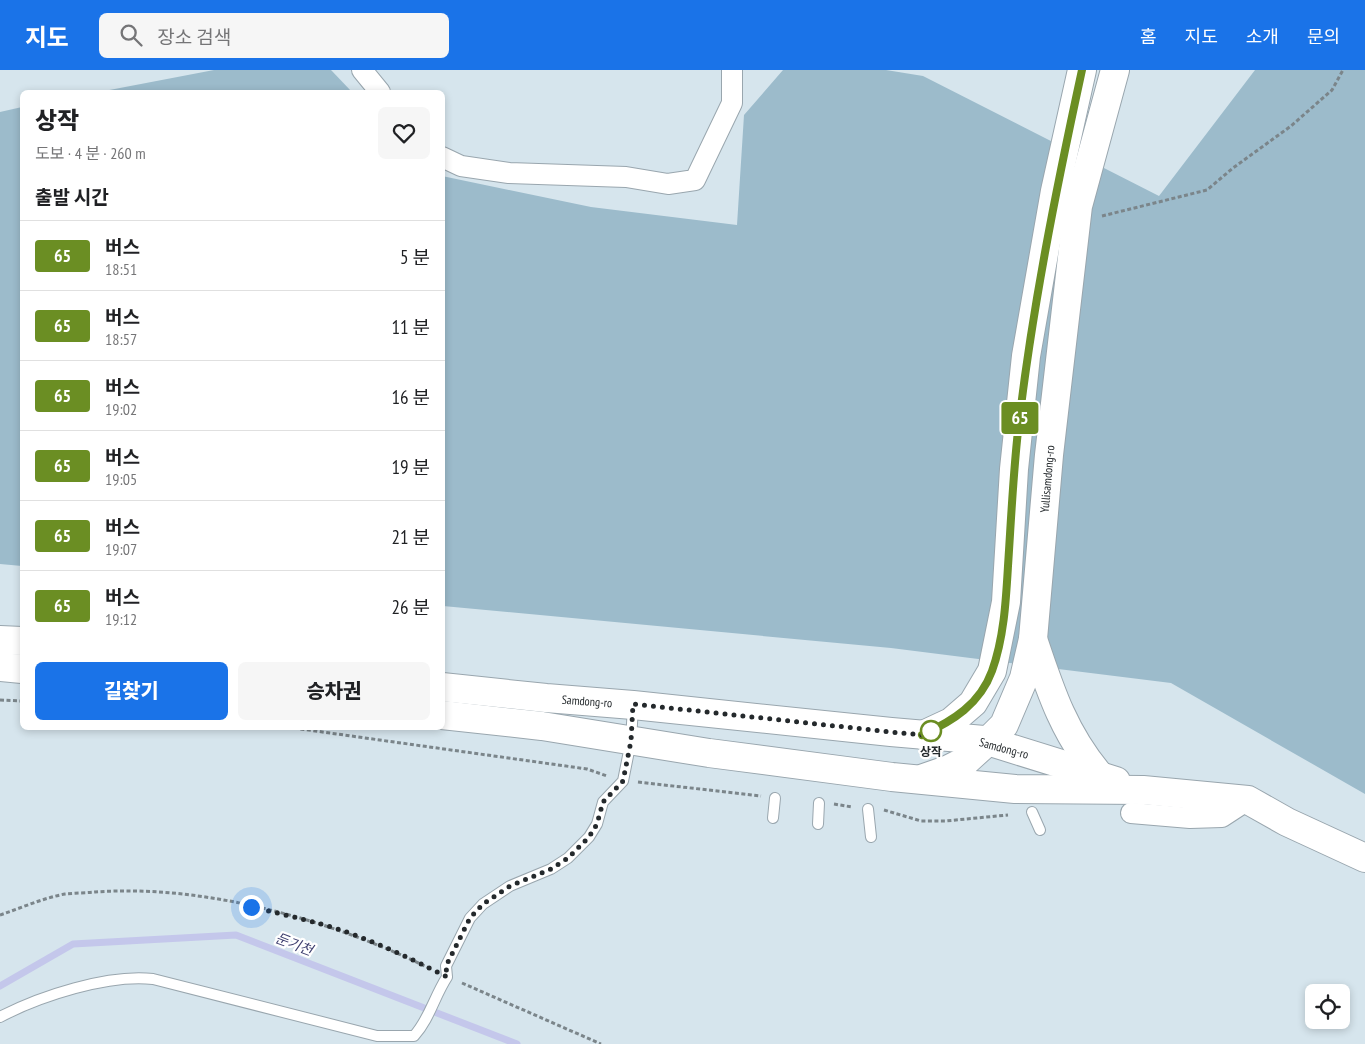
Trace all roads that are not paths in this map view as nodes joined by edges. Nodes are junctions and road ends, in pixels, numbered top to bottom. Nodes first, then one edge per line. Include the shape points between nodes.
1 (362, 70) edge
2 (732, 70) edge
3 (1082, 70) edge
4 (1115, 70) edge
5 (378, 90) edge
6 (445, 158) edge
7 (1033, 639) junction
8 (0, 640) edge
9 (20, 641) edge
10 (0, 667) edge
11 (20, 669) edge
12 (992, 671) junction
13 (445, 687) edge
14 (633, 704) junction
15 (445, 715) edge
16 (996, 733) junction
17 (922, 735) junction
18 (631, 741) junction
19 (1019, 751) junction
20 (1100, 776) junction
21 (917, 780) junction
22 (1057, 789) junction
23 (775, 798) road end
24 (1137, 802) junction
25 (819, 803) road end
26 (868, 809) road end
27 (1032, 812) road end
28 (773, 818) dead end
29 (818, 824) dead end
30 (1040, 830) dead end
31 (871, 837) dead end
32 (1365, 858) edge
33 (0, 1017) edge
34 (390, 1040) edge

1 - 5 street
2 - 6 street via 732,103 695,180 668,184 626,176 509,173 462,166
3 - 12 main road via 1055,191 1026,356 1014,469 1006,602
4 - 7 main road, Yullisamdong-ro via 1078,206 1049,455
7 - 16 main road, Yullisamdong-ro via 1024,678
7 - 20 main road via 1062,718 1082,755
8 - 9 main road
10 - 11 main road
12 - 16 main road
12 - 17 main road via 973,704 951,722
13 - 14 main road, Samdong-ro
14 - 17 main road, Samdong-ro
14 - 18 lane
15 - 18 main road, Samdong-ro via 542,726
16 - 17 main road, Samdong-ro
16 - 19 main road, Samdong-ro
16 - 21 main road, Yullisamdong-ro via 967,760
18 - 21 main road, Samdong-ro
18 - 34 lane via 623,781 603,802 597,824 580,848 551,869 497,894 470,918 446,966 447,977 424,1024 414,1036
19 - 20 main road, Samdong-ro
19 - 22 main road via 1035,771
20 - 24 main road, Samdong-ro
21 - 22 main road, Samdong-ro via 1014,789
22 - 24 main road, Samdong-ro
23 - 28 lane
24 - 32 main road, Samdong-ro via 1248,800
25 - 29 lane
26 - 31 lane
27 - 30 lane
33 - 34 lane via 18,1007 83,986 138,977

